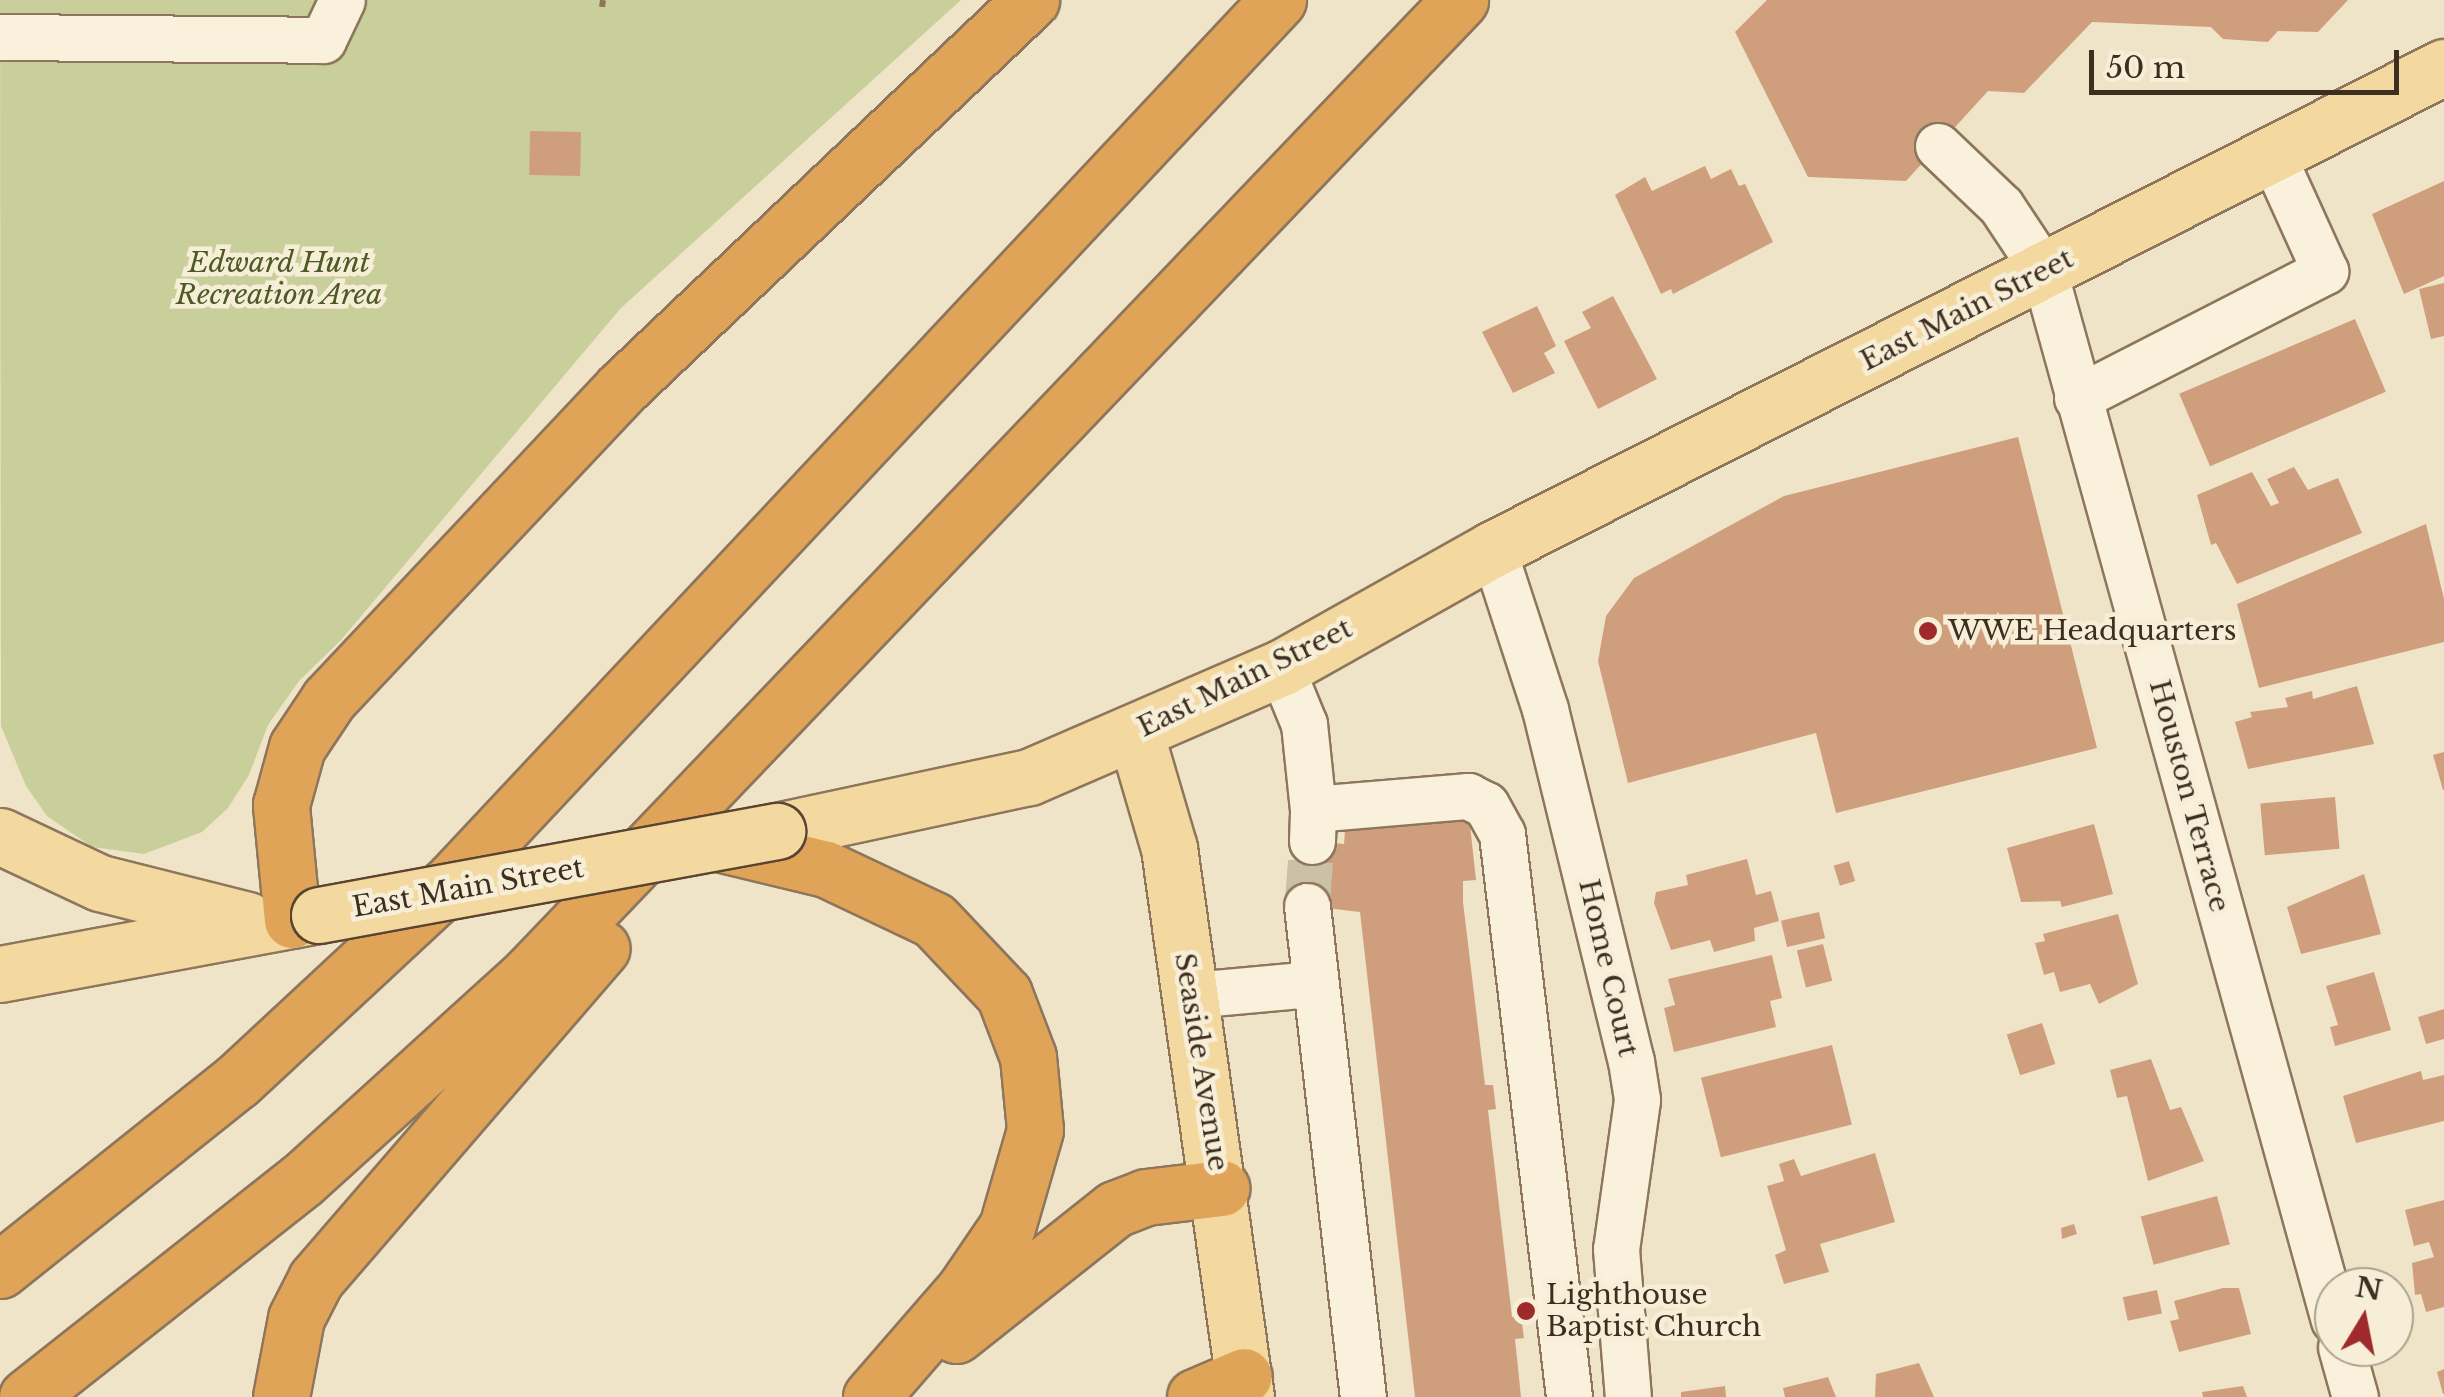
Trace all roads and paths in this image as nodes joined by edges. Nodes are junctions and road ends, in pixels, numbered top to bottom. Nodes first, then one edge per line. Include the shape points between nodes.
1 (342, 0) edge
2 (1032, 0) edge
3 (1278, 0) edge
4 (1460, 0) edge
5 (142, 19) edge
6 (0, 37) edge
7 (2444, 67) edge
8 (1938, 146) dead end
9 (2272, 154) junction
10 (2044, 272) junction
11 (1107, 371) junction
12 (2077, 398) junction
13 (1493, 549) junction
14 (1282, 668) junction
15 (1134, 732) junction
16 (0, 836) edge
17 (718, 843) junction
18 (1307, 906) tunnel mouth
19 (292, 920) junction
20 (0, 974) edge
21 (1313, 984) junction
22 (1191, 995) junction
23 (1221, 1188) junction
24 (2319, 1267) edge
25 (0, 1270) edge
26 (2347, 1367) edge
27 (1245, 1386) edge
28 (27, 1397) edge
29 (281, 1397) edge
30 (870, 1397) edge
31 (879, 1397) edge
32 (1195, 1397) edge
33 (1362, 1397) edge
34 (1569, 1397) edge
35 (1628, 1397) edge
36 (2355, 1397) edge

1 - 5 street via 324,40
2 - 19 highway via 822,192 609,401 329,699 297,747 281,805
3 - 25 highway via 454,879 237,1081
4 - 11 highway
5 - 6 street
7 - 9 main road, East Main Street
8 - 10 street, Houston Terrace via 2000,206
9 - 10 main road, East Main Street
9 - 12 street via 2325,271
10 - 12 street, Houston Terrace
10 - 13 main road, East Main Street
11 - 28 highway via 528,975 302,1180
11 - 29 highway via 342,1246 296,1318
12 - 24 street, Houston Terrace
13 - 14 main road, East Main Street
13 - 35 street, Home Court via 1545,709 1631,1061 1636,1113 1616,1249
14 - 15 main road, East Main Street
14 - 34 street via 1304,724 1312,825 1468,796 1486,805 1502,834
15 - 17 main road, East Main Street, bridge via 1029,777
15 - 22 main road, Seaside Avenue via 1168,848
16 - 19 main road via 100,883
17 - 19 main road, East Main Street, bridge
17 - 30 highway via 826,869 934,920 994,980 1028,1057 1035,1130 1006,1227 964,1290
18 - 21 street
19 - 20 main road, East Main Street
21 - 22 street
21 - 33 street
22 - 23 main road, Seaside Avenue
23 - 27 main road, Seaside Avenue
23 - 31 highway via 1146,1197 1115,1209
26 - 36 street
27 - 32 highway

